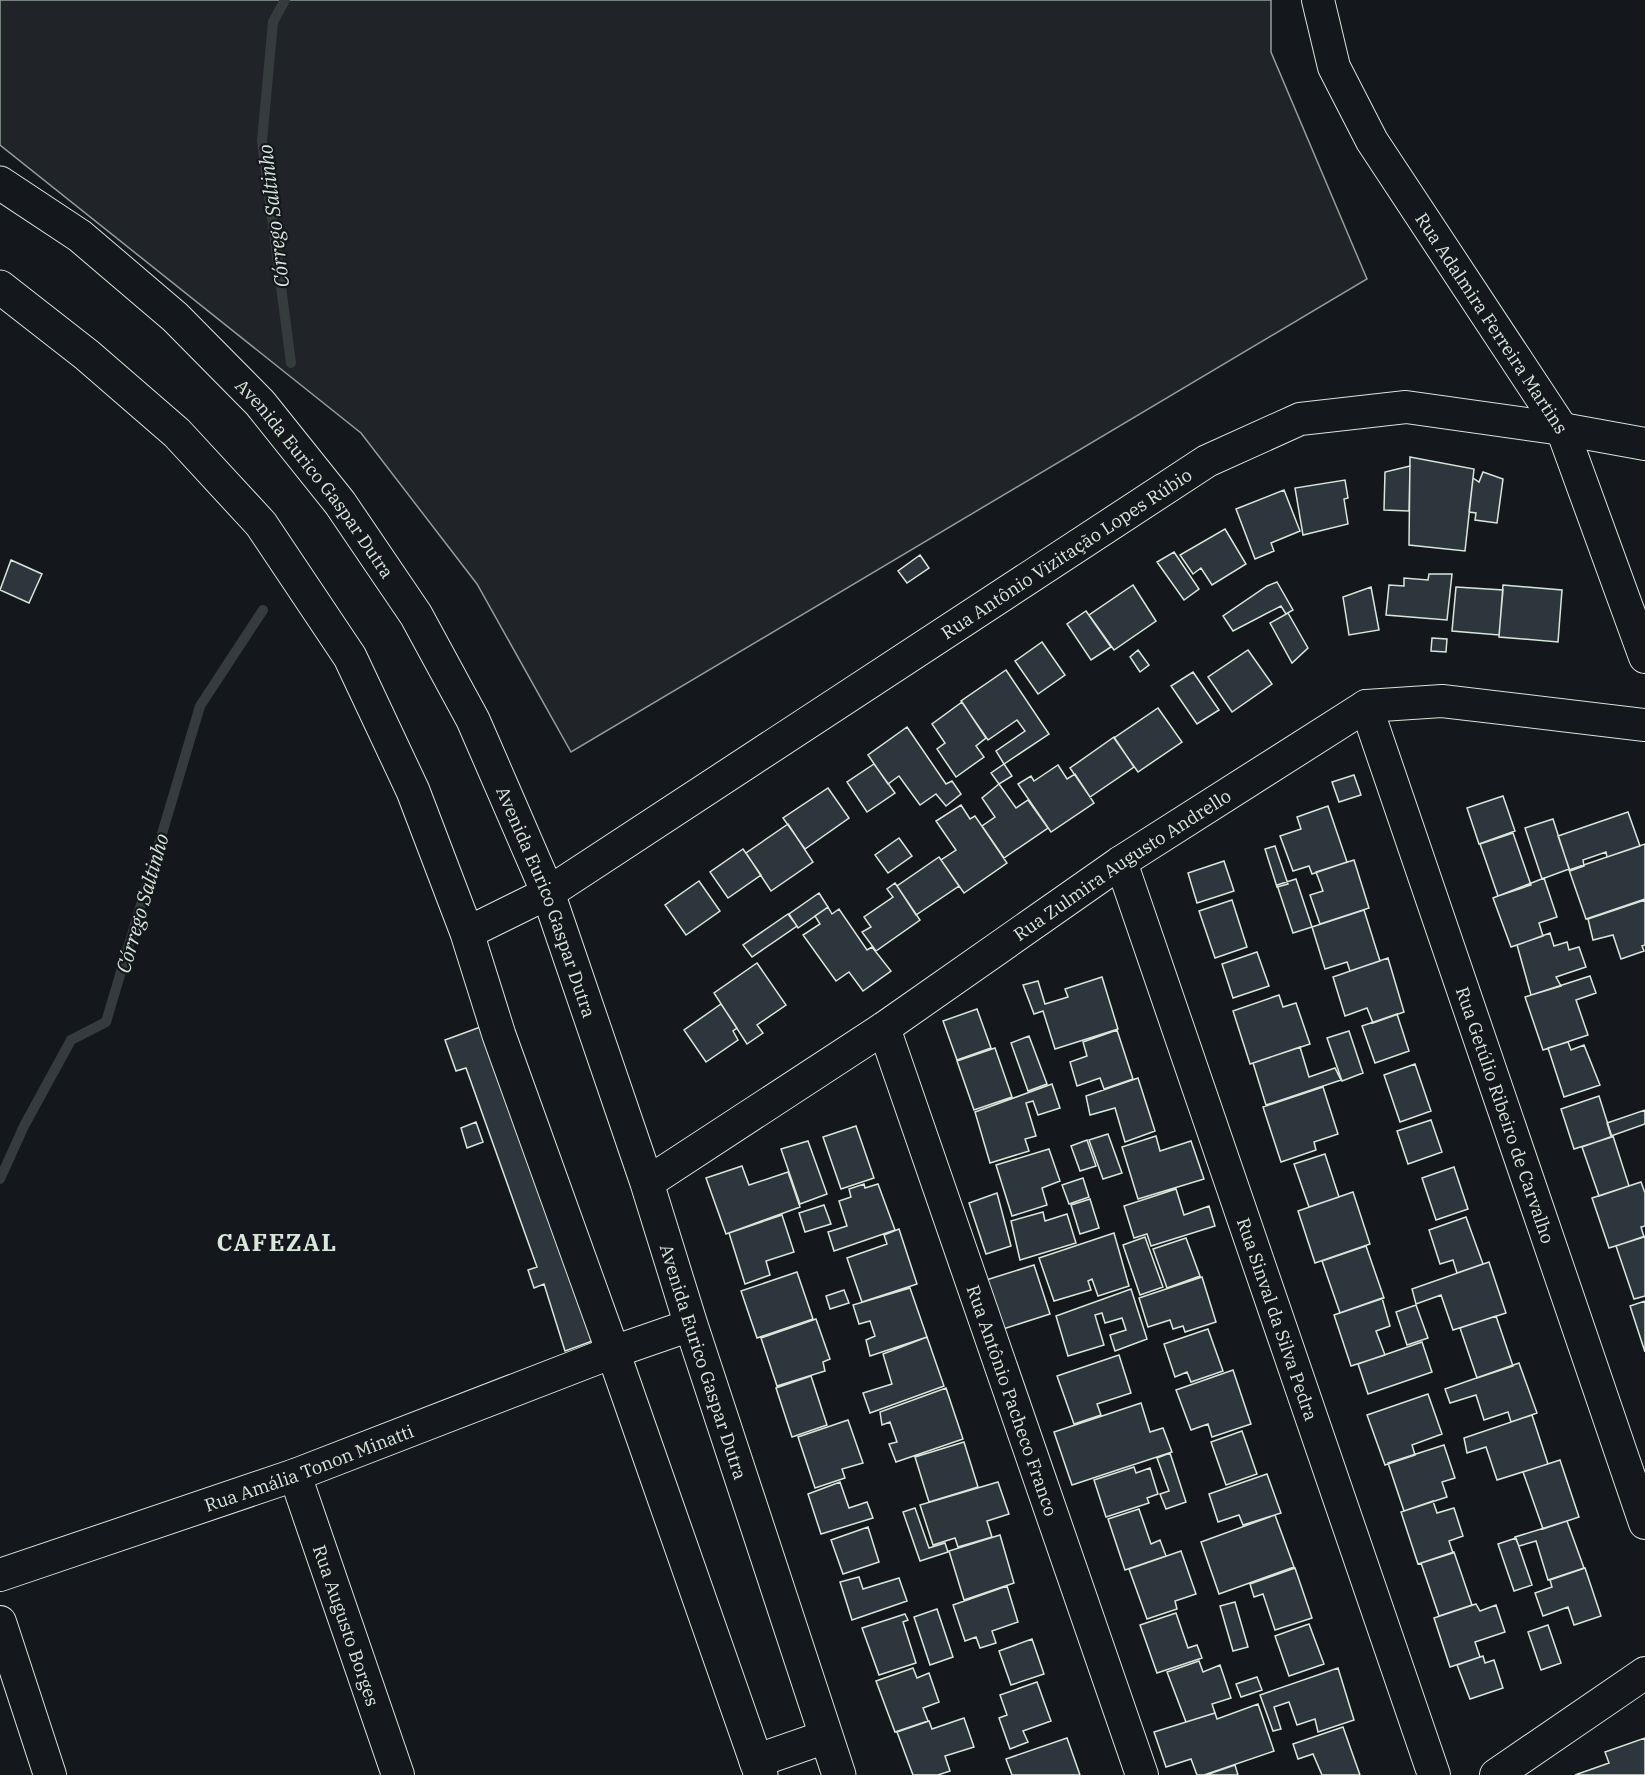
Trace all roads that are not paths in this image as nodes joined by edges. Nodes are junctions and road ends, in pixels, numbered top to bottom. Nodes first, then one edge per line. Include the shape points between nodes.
1 (1318, 0) edge
2 (0, 183) edge
3 (0, 287) edge
4 (1562, 429) junction
5 (1645, 444) edge
6 (1645, 657) edge
7 (1366, 706) junction
8 (1645, 725) edge
9 (1121, 862) junction
10 (548, 893) junction
11 (467, 933) junction
12 (884, 1028) junction
13 (647, 1184) junction
14 (691, 1325) junction
15 (613, 1352) junction
16 (295, 1475) junction
17 (1645, 1523) edge
18 (0, 1575) edge
19 (0, 1622) edge
20 (1645, 1673) edge
21 (825, 1737) junction
22 (759, 1768) edge
23 (50, 1775) edge
24 (398, 1775) edge
25 (838, 1775) edge
26 (1142, 1775) edge
27 (1434, 1775) edge
28 (1496, 1775) edge

1 - 4 street, Rua Adalmira Ferreira Martins via 1334,67 1372,141
2 - 10 street, Avenida Eurico Gaspar Dutra via 80,236 176,317 260,403 340,503 416,615 467,710
3 - 11 street via 177,433 261,524 350,657 413,791
4 - 5 street, Rua Antônio Vizitação Lopes Rúbio
4 - 6 street, Rua Adalmira Ferreira Martins
4 - 10 street, Rua Antônio Vizitação Lopes Rúbio via 1406,407 1300,419 1217,456
7 - 8 street, Rua Zulmira Augusto Andrello via 1442,700
7 - 9 street, Rua Zulmira Augusto Andrello
7 - 17 street, Rua Getúlio Ribeiro de Carvalho
9 - 12 street, Rua Zulmira Augusto Andrello
9 - 27 street, Rua Sinval da Silva Pedra
10 - 11 street, Rua Antônio Vizitação Lopes Rúbio
10 - 13 street, Avenida Eurico Gaspar Dutra
11 - 15 street via 499,1035
12 - 13 street, Rua Zulmira Augusto Andrello
12 - 26 street, Rua Antônio Pacheco Franco
13 - 14 street, Avenida Eurico Gaspar Dutra
14 - 15 street, Rua Amália Tonon Minatti
14 - 21 street, Avenida Eurico Gaspar Dutra
15 - 16 street, Rua Amália Tonon Minatti
15 - 22 street
16 - 18 street, Rua Amália Tonon Minatti
16 - 24 street, Rua Augusto Borges
19 - 23 street
20 - 28 street
21 - 22 street
21 - 25 street, Avenida Eurico Gaspar Dutra

